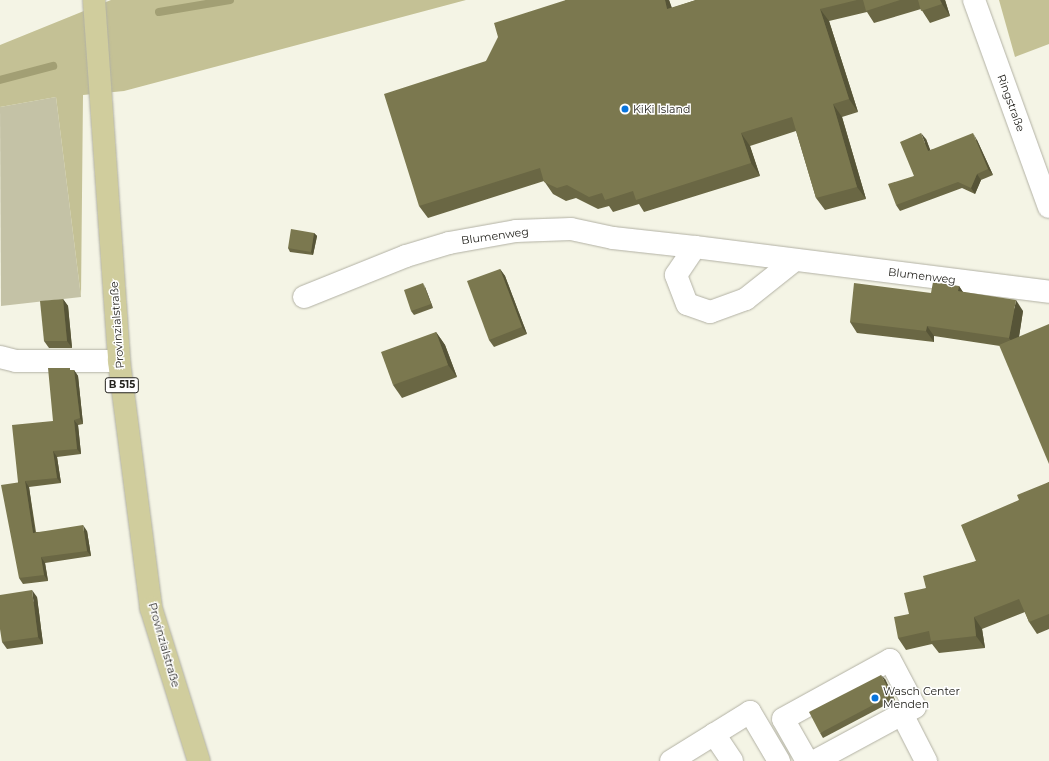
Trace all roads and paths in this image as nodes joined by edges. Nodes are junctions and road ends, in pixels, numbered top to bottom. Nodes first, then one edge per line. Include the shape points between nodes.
1 (94, 0) edge
2 (974, 0) edge
3 (1049, 207) edge
4 (695, 247) junction
5 (795, 260) junction
6 (1049, 292) edge
7 (304, 297) dead end
8 (0, 357) edge
9 (119, 361) junction
10 (902, 714) junction
11 (714, 734) junction
12 (199, 761) edge
13 (672, 761) edge
14 (732, 761) edge
15 (779, 761) edge
16 (807, 761) edge
17 (815, 761) edge
18 (926, 761) edge

1 - 9 main road, Provinzialstraße / B 515
2 - 3 street, Ringstraße
4 - 5 street, Blumenweg
4 - 5 street via 676,275 687,304 710,312 746,299
4 - 7 street, Blumenweg via 613,238 571,229 516,231 449,243 406,256
5 - 6 street, Blumenweg
8 - 9 street via 16,361
9 - 12 main road, Provinzialstraße / B 515 via 151,608
10 - 16 street via 915,707 890,660 783,719
10 - 17 street
10 - 18 street
11 - 13 street
11 - 14 street
11 - 15 street via 750,712

